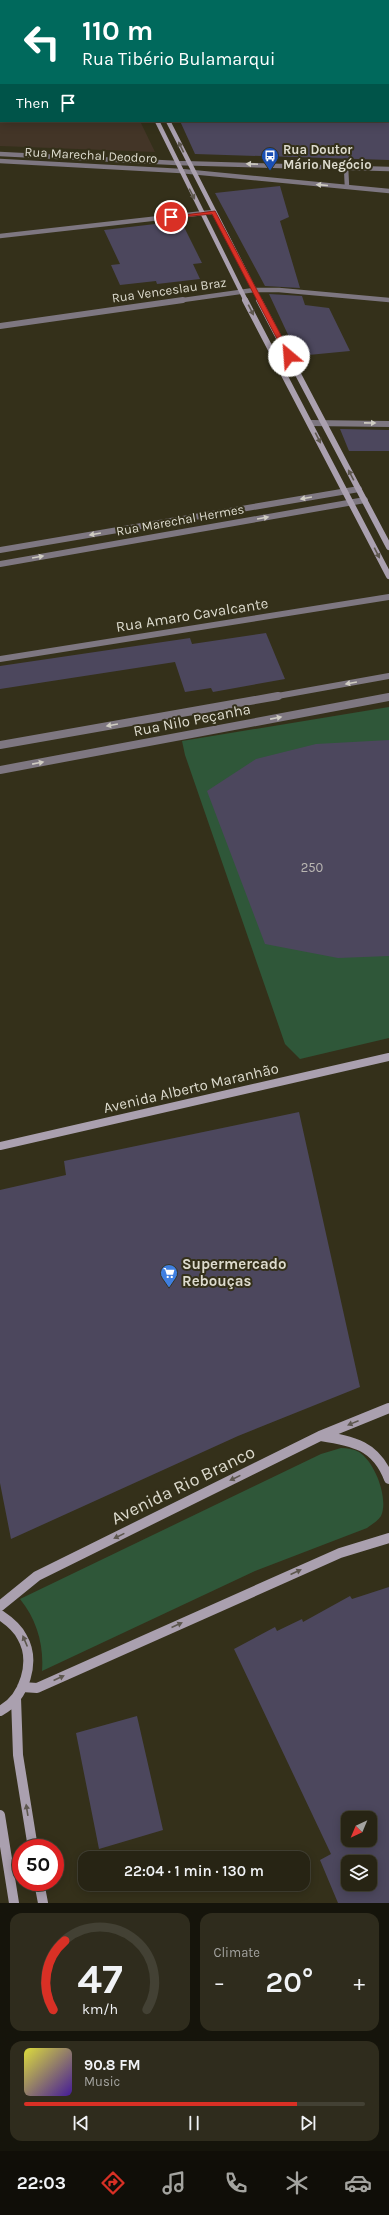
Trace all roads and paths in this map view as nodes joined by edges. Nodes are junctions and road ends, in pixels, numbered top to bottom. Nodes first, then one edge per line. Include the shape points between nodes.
1 (158, 122) edge
2 (169, 122) edge
3 (0, 154) edge
4 (0, 161) edge
5 (189, 162) junction
6 (177, 163) junction
7 (346, 167) junction
8 (389, 169) edge
9 (181, 171) junction
10 (195, 174) junction
11 (346, 187) junction
12 (389, 191) edge
13 (214, 212) junction
14 (202, 213) junction
15 (0, 236) edge
16 (254, 290) junction
17 (241, 291) junction
18 (389, 300) edge
19 (0, 326) edge
20 (323, 422) junction
21 (310, 423) junction
22 (389, 424) edge
23 (359, 489) junction
24 (345, 492) junction
25 (365, 500) junction
26 (351, 502) junction
27 (389, 547) edge
28 (0, 550) edge
29 (0, 564) edge
30 (387, 569) edge
31 (389, 576) edge
32 (389, 597) edge
33 (0, 659) edge
34 (389, 676) edge
35 (389, 697) edge
36 (0, 745) edge
37 (0, 770) edge
38 (389, 1057) edge
39 (0, 1146) edge
40 (389, 1408) edge
41 (320, 1436) junction
42 (389, 1479) edge
43 (388, 1536) edge
44 (0, 1606) edge
45 (0, 1615) edge
46 (19, 1692) junction
47 (0, 1711) edge
48 (0, 1815) edge
49 (32, 1839) edge
50 (41, 1891) edge
51 (14, 1903) edge
52 (43, 1903) edge

1 - 6 main road
5 -> 2 main road
3 - 6 street, Rua Marechal Deodoro
4 - 9 street, Rua Marechal Deodoro
5 - 6 street, Rua Marechal Deodoro
7 -> 5 street, Rua Marechal Deodoro
5 - 10 main road
6 - 9 main road
6 - 10 street
7 - 8 street, Rua Marechal Deodoro
7 - 11 street
9 - 10 street
9 -> 14 main road
11 -> 10 street
10 - 13 main road
11 - 12 street
13 - 14 street
13 - 16 main road
14 - 15 street
14 - 17 main road
16 - 17 street, Rua Venceslau Braz
16 - 18 street, Rua Venceslau Braz
16 - 20 main road
17 - 19 street, Rua Venceslau Braz
17 -> 21 main road
20 - 21 street
20 -> 22 street
23 -> 20 main road
21 -> 24 main road
23 - 24 street, Rua Marechal Hermes
23 - 25 main road
24 - 26 main road
24 -> 28 street, Rua Marechal Hermes
25 - 26 street, Rua Marechal Hermes
25 - 27 main road
29 -> 26 street, Rua Marechal Hermes
26 -> 30 main road
30 - 31 main road
32 - 33 street, Rua Amaro Cavalcante
34 -> 36 street, Rua Nilo Peçanha
37 -> 35 street, Rua Nilo Peçanha
38 - 39 main road, Avenida Alberto Maranhão
40 -> 41 main road, Avenida Rio Branco
41 - 42 main road via 354,1442 369,1449 377,1457
41 -> 44 main road, Avenida Rio Branco via 37,1576
46 -> 43 main road via 48,1684 340,1553
46 -> 45 main road via 29,1665 28,1648 22,1633 12,1621
46 - 47 main road
49 -> 46 main road via 14,1721
48 - 51 main road
50 - 52 main road

